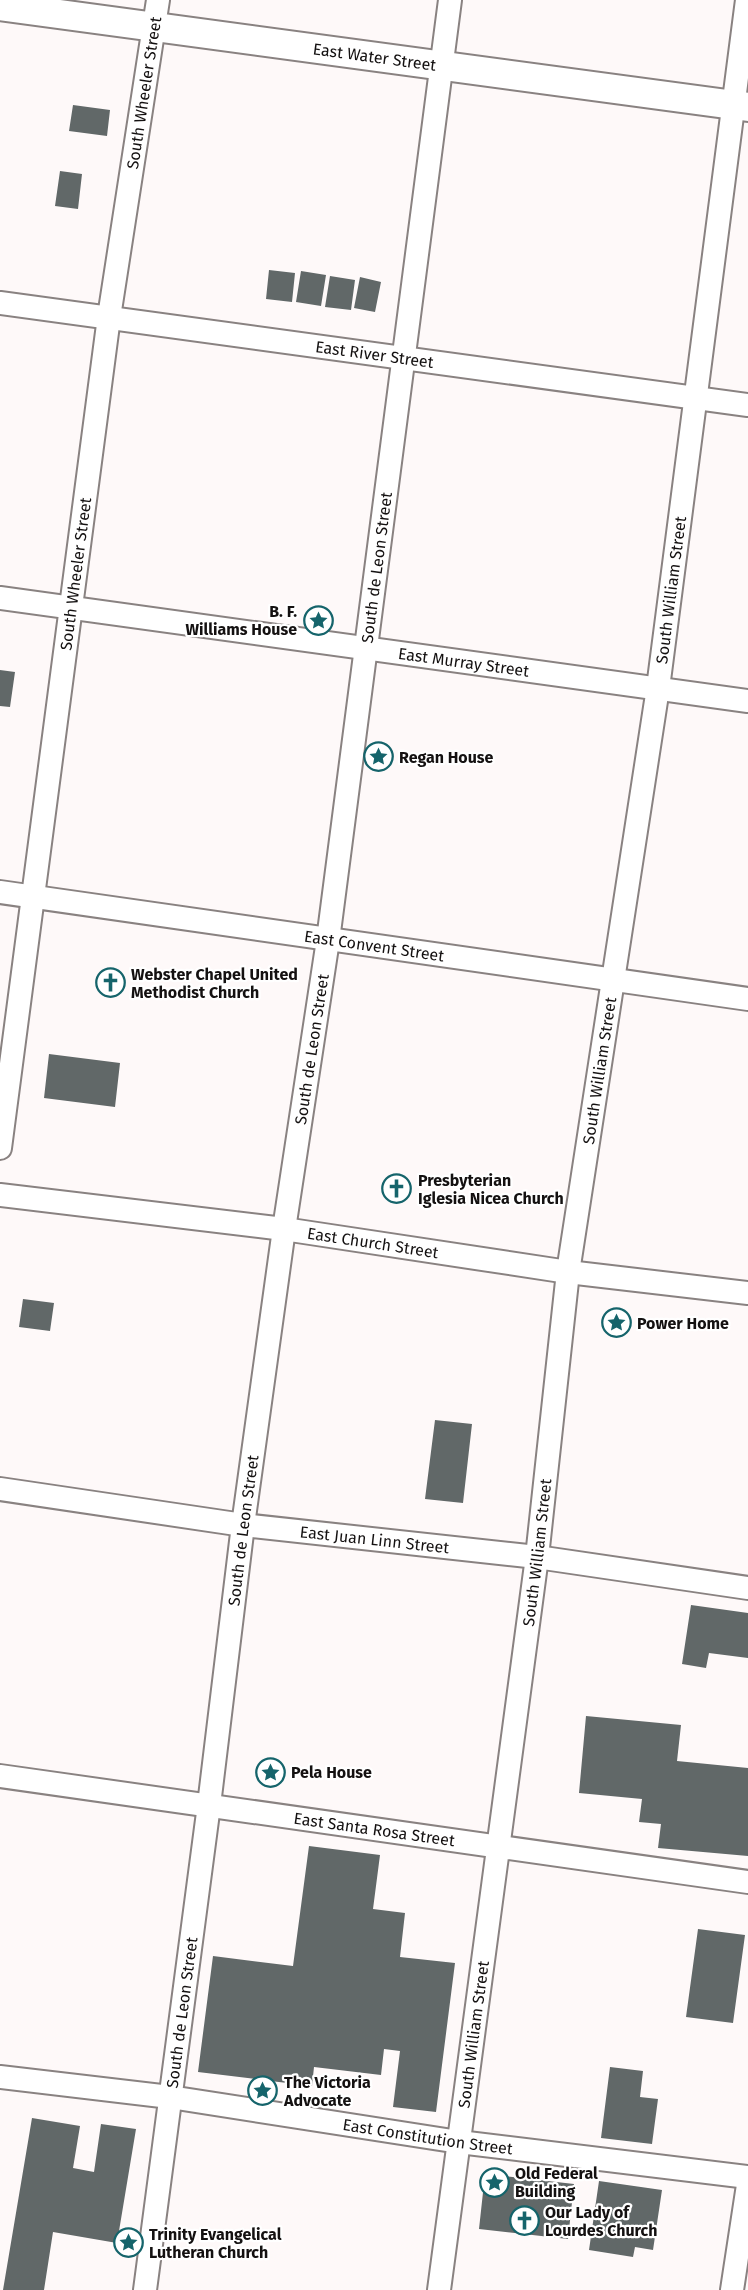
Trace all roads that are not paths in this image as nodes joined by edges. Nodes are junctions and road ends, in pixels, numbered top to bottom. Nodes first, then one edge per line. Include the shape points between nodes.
1 (450, 0) edge
2 (747, 0) edge
3 (0, 6) edge
4 (156, 13) edge
5 (441, 66) junction
6 (741, 106) edge
7 (0, 303) edge
8 (109, 317) junction
9 (405, 357) junction
10 (696, 398) junction
11 (748, 405) edge
12 (0, 598) edge
13 (70, 608) junction
14 (366, 649) junction
15 (658, 688) junction
16 (748, 701) edge
17 (0, 892) edge
18 (32, 896) junction
19 (328, 940) junction
20 (613, 979) junction
21 (748, 999) edge
22 (0, 1148) edge
23 (0, 1195) edge
24 (284, 1229) junction
25 (568, 1272) junction
26 (748, 1293) edge
27 (0, 1489) edge
28 (243, 1525) junction
29 (537, 1557) junction
30 (748, 1588) edge
31 (0, 1776) edge
32 (209, 1805) junction
33 (497, 1847) junction
34 (748, 1882) edge
35 (0, 2077) edge
36 (170, 2097) junction
37 (459, 2142) junction
38 (748, 2177) edge
39 (748, 2184) edge
40 (145, 2290) edge
41 (439, 2290) edge
42 (732, 2290) edge

1 - 5 street, South de Leon Street
2 - 6 street, South William Street
3 - 4 street, East Water Street
4 - 5 street, East Water Street
4 - 8 street, South Wheeler Street
5 - 6 street, East Water Street
5 - 9 street, South de Leon Street
6 - 10 street, South William Street
7 - 8 street, East River Street
8 - 9 street, East River Street
8 - 13 street, South Wheeler Street
9 - 10 street, East River Street
9 - 14 street, South de Leon Street
10 - 11 street, East River Street
10 - 15 street, South William Street
12 - 13 street, East Murray Street
13 - 14 street, East Murray Street
13 - 18 street, South Wheeler Street
14 - 15 street, East Murray Street
14 - 19 street, South de Leon Street
15 - 16 street, East Murray Street
15 - 20 street, South William Street
17 - 18 street, East Convent Street
18 - 19 street, East Convent Street
18 - 22 street, South Wheeler Street
19 - 20 street, East Convent Street
19 - 24 street, South de Leon Street
20 - 21 street, East Convent Street
20 - 25 street, South William Street
23 - 24 street, East Church Street
24 - 25 street, East Church Street
24 - 28 street, South de Leon Street
25 - 26 street, East Church Street
25 - 29 street, South William Street
27 - 28 street, East Juan Linn Street
28 - 29 street, East Juan Linn Street
28 - 32 street, South de Leon Street
29 - 30 street, East Juan Linn Street
29 - 33 street, South William Street
31 - 32 street, East Santa Rosa Street
32 - 33 street, East Santa Rosa Street
32 - 36 street, South de Leon Street
33 - 34 street, East Santa Rosa Street
33 - 37 street, South William Street
35 - 36 street, East Constitution Street
36 - 37 street, East Constitution Street
36 - 40 street, South de Leon Street
37 - 38 street, East Constitution Street
37 - 41 street, South William Street
39 - 42 street

